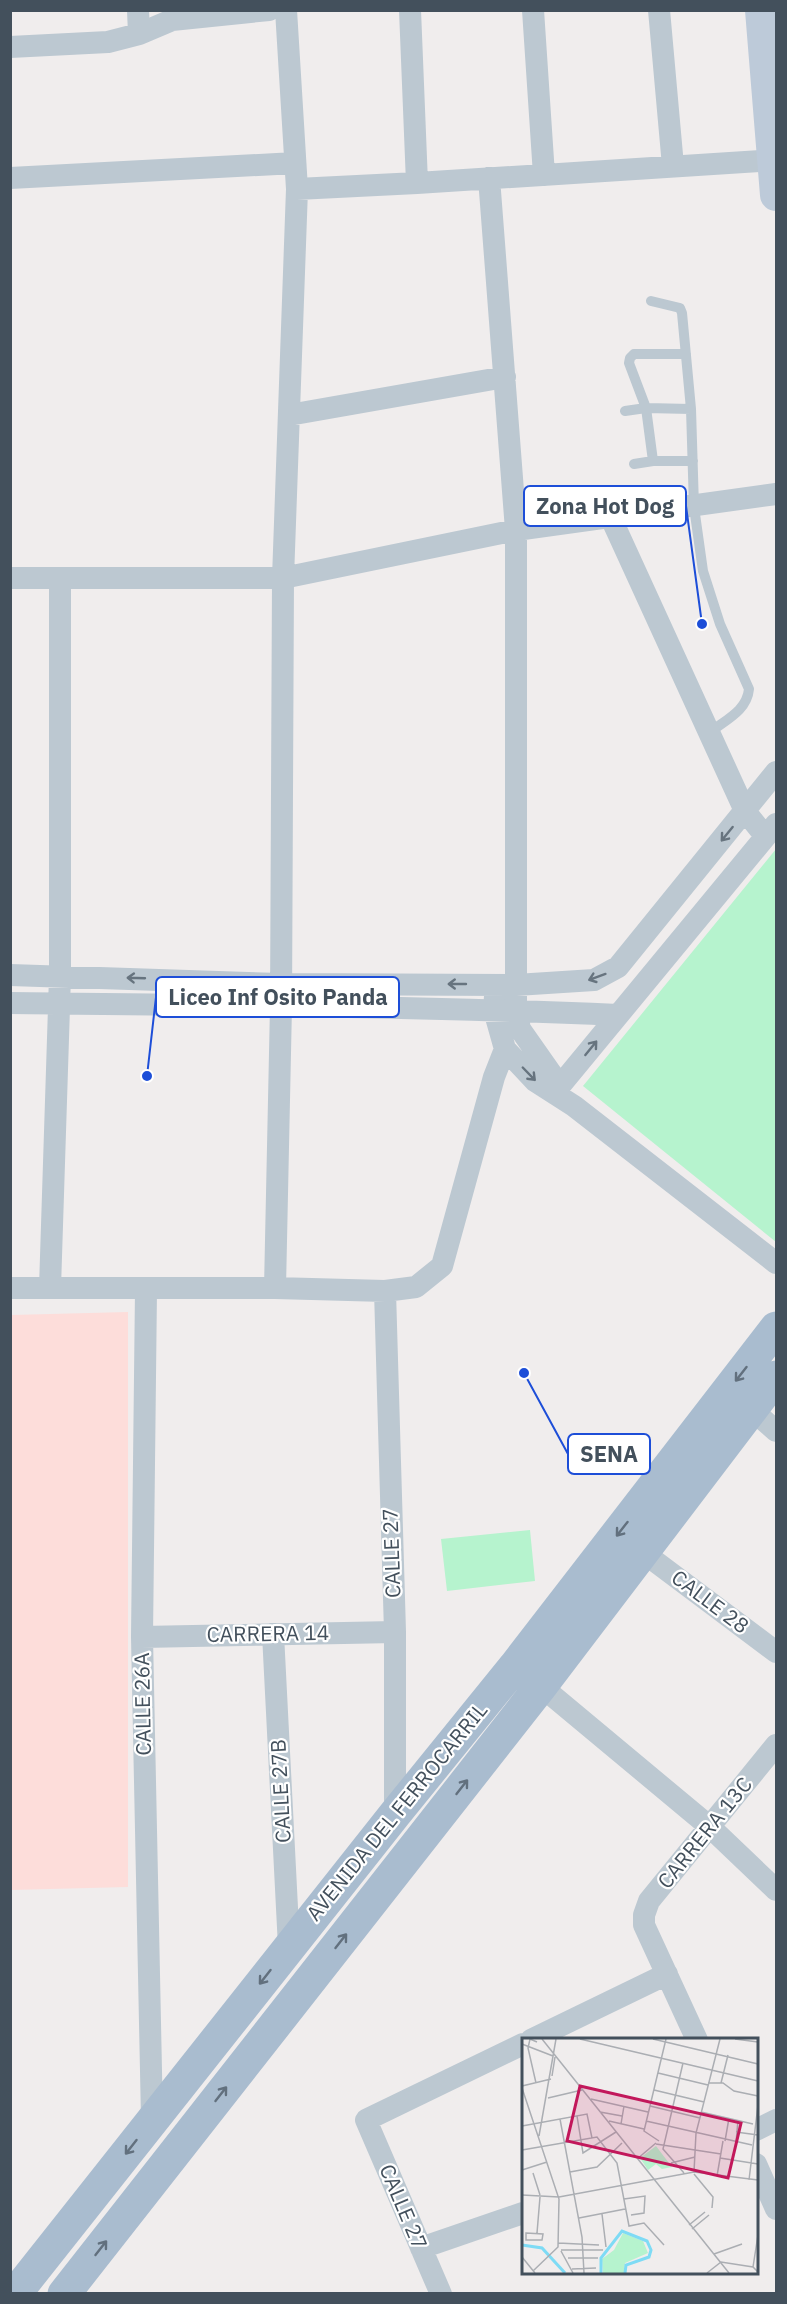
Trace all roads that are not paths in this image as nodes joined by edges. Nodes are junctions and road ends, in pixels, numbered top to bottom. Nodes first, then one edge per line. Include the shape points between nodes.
1 (138, 10) edge
2 (269, 10) edge
3 (286, 10) edge
4 (410, 10) edge
5 (533, 10) edge
6 (659, 10) edge
7 (761, 10) edge
8 (139, 34) junction
9 (10, 47) edge
10 (775, 160) edge
11 (295, 163) junction
12 (673, 166) junction
13 (544, 175) junction
14 (10, 178) edge
15 (489, 178) junction
16 (417, 183) junction
17 (297, 189) junction
18 (777, 195) edge
19 (651, 301) dead end
20 (686, 354) junction
21 (505, 377) junction
22 (646, 408) junction
23 (691, 409) junction
24 (625, 411) dead end
25 (289, 416) junction
26 (653, 461) junction
27 (693, 461) junction
28 (634, 464) dead end
29 (777, 494) edge
30 (694, 507) junction
31 (611, 518) junction
32 (516, 530) junction
33 (10, 578) edge
34 (60, 578) junction
35 (283, 578) junction
36 (710, 733) junction
37 (777, 772) edge
38 (745, 812) junction
39 (771, 830) edge
40 (10, 975) edge
41 (60, 976) junction
42 (506, 985) junction
43 (280, 995) junction
44 (10, 1003) edge
45 (58, 1004) junction
46 (505, 1010) junction
47 (618, 1015) junction
48 (505, 1049) junction
49 (557, 1090) junction
50 (777, 1263) edge
51 (10, 1288) edge
52 (50, 1288) junction
53 (274, 1288) junction
54 (146, 1290) junction
55 (385, 1291) junction
56 (777, 1328) edge
57 (777, 1377) edge
58 (751, 1409) junction
59 (777, 1431) edge
60 (644, 1553) junction
61 (395, 1632) junction
62 (273, 1634) junction
63 (142, 1636) junction
64 (777, 1652) edge
65 (515, 1666) junction
66 (541, 1686) junction
67 (777, 1745) edge
68 (395, 1814) junction
69 (710, 1827) junction
70 (777, 1890) edge
71 (289, 1947) junction
72 (666, 1974) junction
73 (535, 2038) edge
74 (696, 2038) edge
75 (522, 2044) edge
76 (152, 2119) junction
77 (777, 2120) edge
78 (757, 2130) edge
79 (757, 2166) edge
80 (777, 2209) edge
81 (522, 2213) edge
82 (421, 2248) junction
83 (50, 2249) junction
84 (72, 2290) edge
85 (15, 2294) edge
86 (441, 2294) edge

1 - 8 street
2 - 8 street via 172,20
3 - 11 street
4 - 16 street
5 - 13 street
6 - 12 street
7 - 10 main road
8 - 9 street via 108,42
10 - 12 street
10 - 18 main road
11 - 14 street
11 - 17 street
12 - 13 street
13 - 15 street
15 - 16 street
15 - 21 street
16 - 17 street
17 - 25 street
19 - 20 lane via 680,308
20 - 22 lane via 634,354 630,358
20 - 23 lane
21 - 25 street
21 - 32 street
22 - 23 lane
22 - 24 lane
22 - 26 lane
23 - 27 lane
25 - 35 street
26 - 27 lane
26 - 28 lane
27 - 30 lane
29 - 30 street
30 - 31 street
30 - 36 lane via 703,571 720,624 749,689 743,707
31 - 32 street
31 - 36 street
32 - 35 street
32 - 42 street
33 - 34 street
34 - 35 street
34 - 41 street
35 - 43 street
36 - 38 street
37 - 38 street
38 - 39 street
38 -> 42 street via 618,968 594,980
39 - 47 street
40 - 41 street
43 -> 41 street
41 - 45 street
42 -> 43 street
42 - 46 street
43 - 45 street
43 - 46 street
43 - 53 street
44 - 45 street
45 - 52 street
46 - 47 street
46 - 48 street
46 - 49 street
49 -> 47 street
48 -> 49 street via 535,1081
48 - 55 street via 442,1266 416,1287
49 - 50 street
51 - 52 street
52 - 54 street
53 - 54 street
53 - 55 street
54 - 63 street, CALLE 26A
55 - 61 street, CALLE 27
56 -> 65 main road, AVENIDA DEL FERROCARRIL
57 - 58 main road, AVENIDA DEL FERROCARRIL
58 - 59 street
58 - 60 main road, AVENIDA DEL FERROCARRIL
60 - 64 street, CALLE 28
60 - 66 main road, AVENIDA DEL FERROCARRIL
61 - 62 street, CARRERA 14
61 - 68 street, CALLE 27
62 - 63 street, CARRERA 14
62 - 71 street, CALLE 27B
63 - 76 street, CALLE 26A
65 - 66 street
65 - 68 main road, AVENIDA DEL FERROCARRIL
66 - 69 street
84 -> 66 main road, AVENIDA DEL FERROCARRIL
67 - 69 street, CARRERA 13C
68 - 71 main road, AVENIDA DEL FERROCARRIL
69 - 70 street
69 - 72 street, CARRERA 13C via 650,1901 644,1915 644,1925
71 -> 76 main road, AVENIDA DEL FERROCARRIL
72 - 73 street
72 - 74 street
75 - 82 street, CALLE 27 via 366,2120
76 -> 83 main road, AVENIDA DEL FERROCARRIL
77 - 78 street
79 - 80 street
81 - 82 street
82 - 86 street, CALLE 27
83 - 84 street
83 - 85 main road, AVENIDA DEL FERROCARRIL

